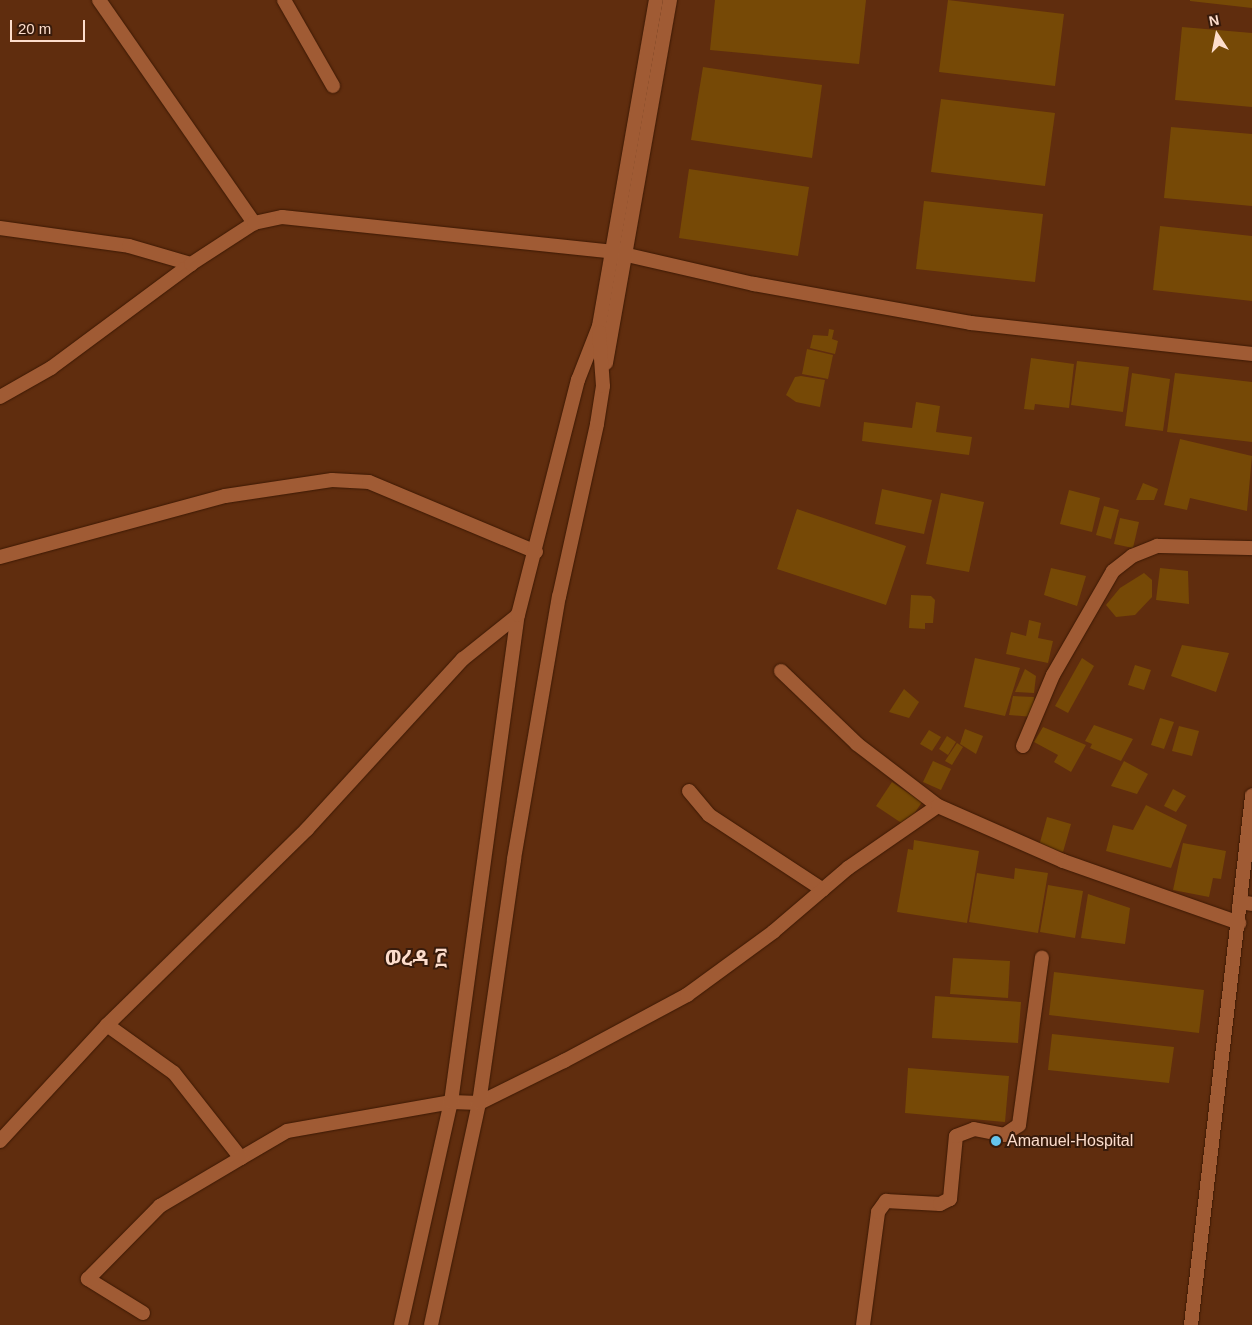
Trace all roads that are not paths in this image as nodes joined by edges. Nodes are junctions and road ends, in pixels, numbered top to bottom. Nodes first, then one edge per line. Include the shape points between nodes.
1 (99, 0) edge
2 (284, 0) edge
3 (656, 0) edge
4 (670, 0) edge
5 (333, 86) dead end
6 (254, 223) junction
7 (0, 228) edge
8 (620, 254) junction
9 (191, 264) junction
10 (599, 326) junction
11 (1252, 354) edge
12 (602, 386) junction
13 (0, 396) edge
14 (1252, 548) edge
15 (536, 552) junction
16 (0, 557) edge
17 (518, 615) junction
18 (781, 671) dead end
19 (1023, 746) dead end
20 (689, 791) dead end
21 (1252, 796) edge
22 (938, 806) junction
23 (823, 890) junction
24 (1246, 903) edge
25 (1239, 923) junction
26 (1042, 958) dead end
27 (107, 1025) junction
28 (451, 1102) junction
29 (480, 1104) junction
30 (0, 1140) edge
31 (241, 1158) junction
32 (143, 1313) dead end
33 (401, 1325) edge
34 (430, 1325) edge
35 (863, 1325) edge
36 (1191, 1325) edge

1 - 6 street
2 - 5 street
3 - 8 street
4 - 8 street
6 - 8 street via 282,217 321,219
6 - 9 street
7 - 9 street via 129,246
8 - 10 street
8 - 11 street via 754,284 972,322
8 - 12 street
9 - 13 street via 51,368
10 - 12 street
10 - 15 street via 578,380
12 - 29 street via 519,831
14 - 19 street via 1157,546 1132,556 1114,571 1053,675
15 - 16 street via 369,482 332,480 225,496
15 - 17 street
17 - 27 street via 463,660 307,829
17 - 28 street
18 - 22 street via 857,744
20 - 23 street via 709,814
21 - 24 street
22 - 23 street
22 - 25 street via 1063,861
23 - 29 street via 687,995
24 - 25 street
25 - 36 street
26 - 35 street via 1019,1125 1004,1135 974,1129 956,1136 950,1199 940,1204 886,1201 878,1212
27 - 30 street
27 - 31 street via 174,1074
28 - 29 street
28 - 31 street via 287,1131
28 - 33 street
29 - 34 street
31 - 32 street via 160,1206 88,1279

